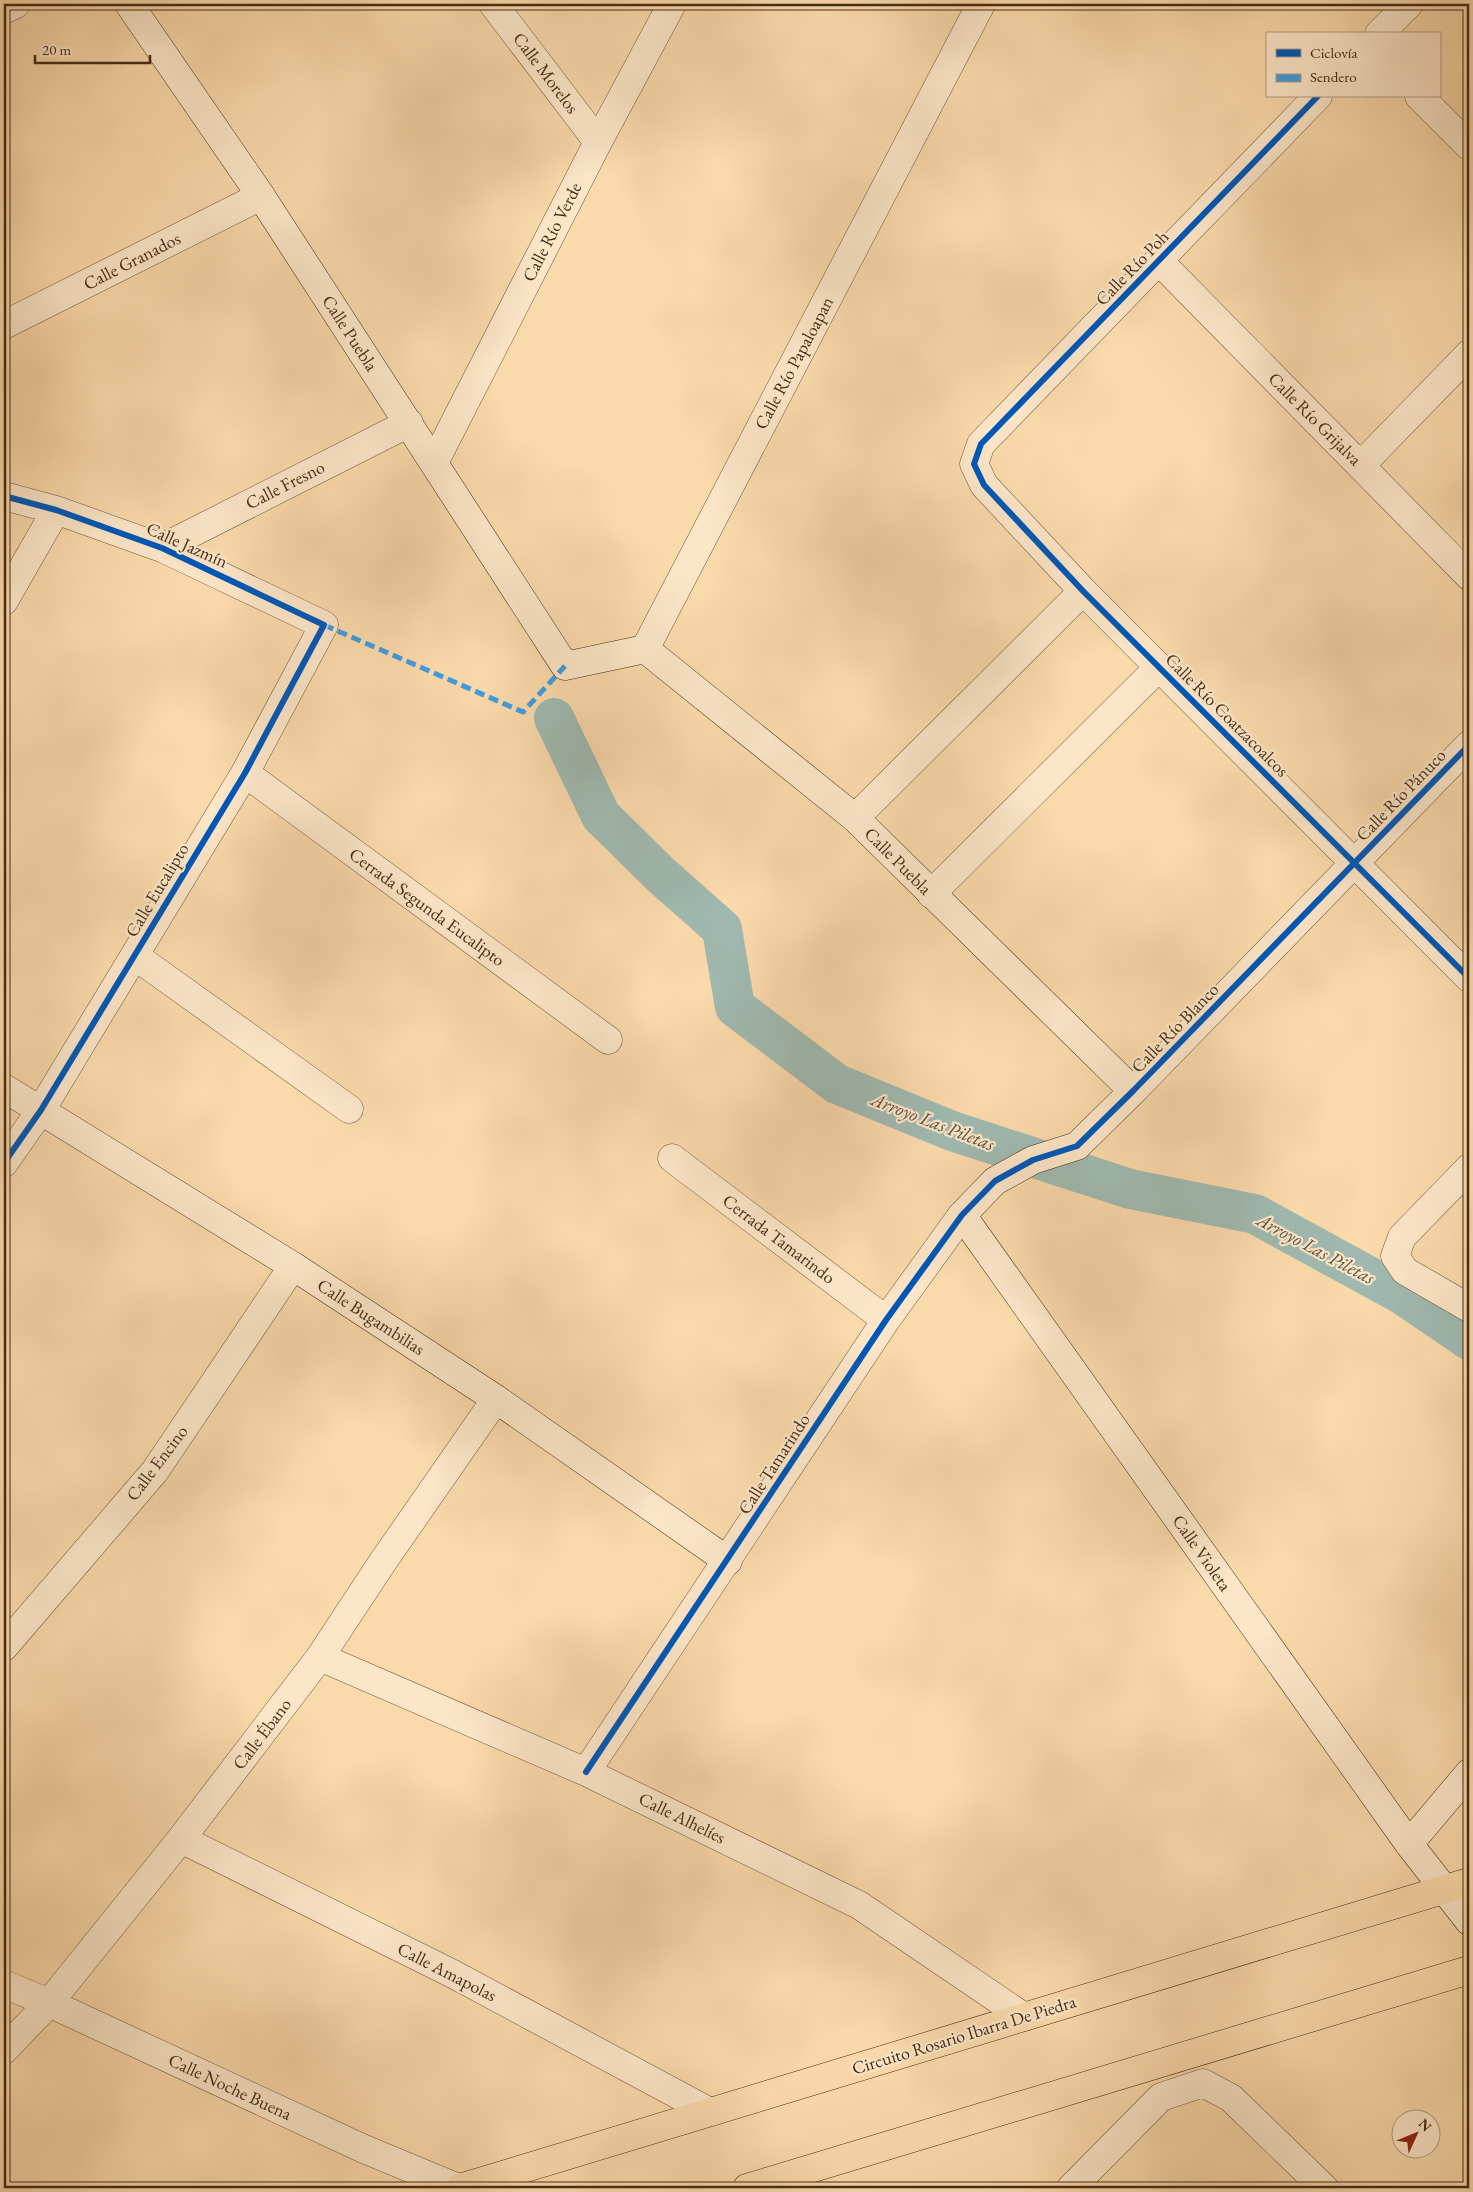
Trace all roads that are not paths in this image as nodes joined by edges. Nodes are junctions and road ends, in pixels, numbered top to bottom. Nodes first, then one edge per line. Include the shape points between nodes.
1 (16, 4) edge
2 (129, 4) edge
3 (494, 4) edge
4 (672, 4) edge
5 (981, 4) edge
6 (1409, 4) edge
7 (4, 10) edge
8 (1381, 32) edge
9 (1316, 98) edge
10 (1421, 98) edge
11 (598, 142) junction
12 (1469, 146) edge
13 (261, 196) junction
14 (1160, 262) junction
15 (4, 325) edge
16 (1469, 354) edge
17 (409, 423) junction
18 (434, 463) junction
19 (974, 464) joint
20 (1361, 465) junction
21 (4, 496) edge
22 (56, 510) junction
23 (162, 548) junction
24 (1469, 576) edge
25 (1083, 591) junction
26 (4, 601) edge
27 (324, 625) joint
28 (645, 649) junction
29 (1159, 667) junction
30 (1469, 745) edge
31 (245, 773) junction
32 (855, 818) junction
33 (1355, 865) junction
34 (931, 894) junction
35 (135, 956) junction
36 (1469, 978) edge
37 (608, 1040) dead end
38 (4, 1088) edge
39 (1134, 1092) junction
40 (349, 1109) dead end
41 (41, 1110) junction
42 (672, 1158) dead end
43 (4, 1163) edge
44 (1469, 1168) edge
45 (995, 1181) joint
46 (962, 1215) junction
47 (293, 1266) junction
48 (1469, 1308) edge
49 (886, 1320) junction
50 (496, 1399) junction
51 (728, 1561) junction
52 (4, 1647) edge
53 (320, 1657) junction
54 (586, 1772) junction
55 (1469, 1774) edge
56 (181, 1838) junction
57 (1409, 1844) junction
58 (1469, 1882) edge
59 (1444, 1890) junction
60 (1469, 1921) edge
61 (1469, 1970) edge
62 (4, 1984) edge
63 (48, 2003) junction
64 (1024, 2017) junction
65 (4, 2050) edge
66 (710, 2112) junction
67 (459, 2188) edge
68 (747, 2188) edge
69 (1071, 2188) edge
70 (1324, 2188) edge

1 - 7 street
2 - 13 street, Calle Puebla
3 - 11 street, Calle Morelos
4 - 11 street, Calle Río Verde
5 - 28 street, Calle Río Papaloapan
6 - 8 street
9 - 14 street, Calle Río Poh
10 - 12 street
11 - 18 street, Calle Río Verde
13 - 15 street, Calle Granados
13 - 17 street, Calle Puebla
14 - 19 street, Calle Río Poh via 981,444
14 - 20 street, Calle Río Grijalva
16 - 20 street
17 - 18 street, Calle Puebla
17 - 23 street, Calle Fresno
18 - 28 street, Calle Puebla via 565,666
19 - 25 street, Calle Río Coatzacoalcos via 984,485
20 - 24 street, Calle Río Grijalva
21 - 22 street, Calle Jazmín
22 - 23 street, Calle Jazmín
22 - 26 street
23 - 27 street, Calle Jazmín
25 - 29 street, Calle Río Coatzacoalcos
25 - 32 street
27 - 31 street, Calle Eucalipto
28 - 32 street, Calle Puebla
29 - 33 street, Calle Río Coatzacoalcos
29 - 34 street
30 - 33 street, Calle Río Pánuco
31 - 35 street, Calle Eucalipto
31 - 37 street, Cerrada Segunda Eucalipto
32 - 34 street, Calle Puebla
33 - 36 street, Calle Río Coatzacoalcos
33 - 39 street, Calle Río Blanco
34 - 39 street, Calle Puebla
35 - 40 street, Calle Eucalipto
35 - 41 street, Calle Eucalipto
38 - 41 street, Calle Bugambilias
39 - 45 street, Calle Río Blanco via 1077,1146 1033,1160
41 - 43 street, Calle Eucalipto
41 - 47 street, Calle Bugambilias
42 - 49 street, Cerrada Tamarindo
44 - 48 street via 1402,1237 1395,1256 1406,1271
45 - 46 street, Calle Tamarindo
46 - 49 street, Calle Tamarindo
46 - 57 street, Calle Violeta
47 - 50 street, Calle Bugambilias
47 - 52 street, Calle Encino via 155,1471
49 - 51 street, Calle Tamarindo
50 - 51 street, Calle Bugambilias
50 - 53 street, Calle Ébano
51 - 54 street, Calle Tamarindo
53 - 54 street, Calle Alhelíes
53 - 56 street, Calle Ébano
54 - 64 street, Calle Alhelíes via 859,1905
55 - 57 street
56 - 63 street, Calle Ébano
56 - 66 street, Calle Amapolas via 453,1974
57 - 59 street, Calle Violeta
58 - 59 main road, Circuito Rosario Ibarra De Piedra
59 - 60 street, Calle Violeta
59 - 64 main road, Circuito Rosario Ibarra De Piedra
61 - 68 main road
62 - 63 street, Calle Noche Buena
63 - 65 street, Calle Ébano
63 - 67 street, Calle Noche Buena via 364,2149
64 - 66 main road, Circuito Rosario Ibarra De Piedra
66 - 67 main road, Circuito Rosario Ibarra De Piedra
69 - 70 street via 1161,2097 1203,2083 1232,2098

